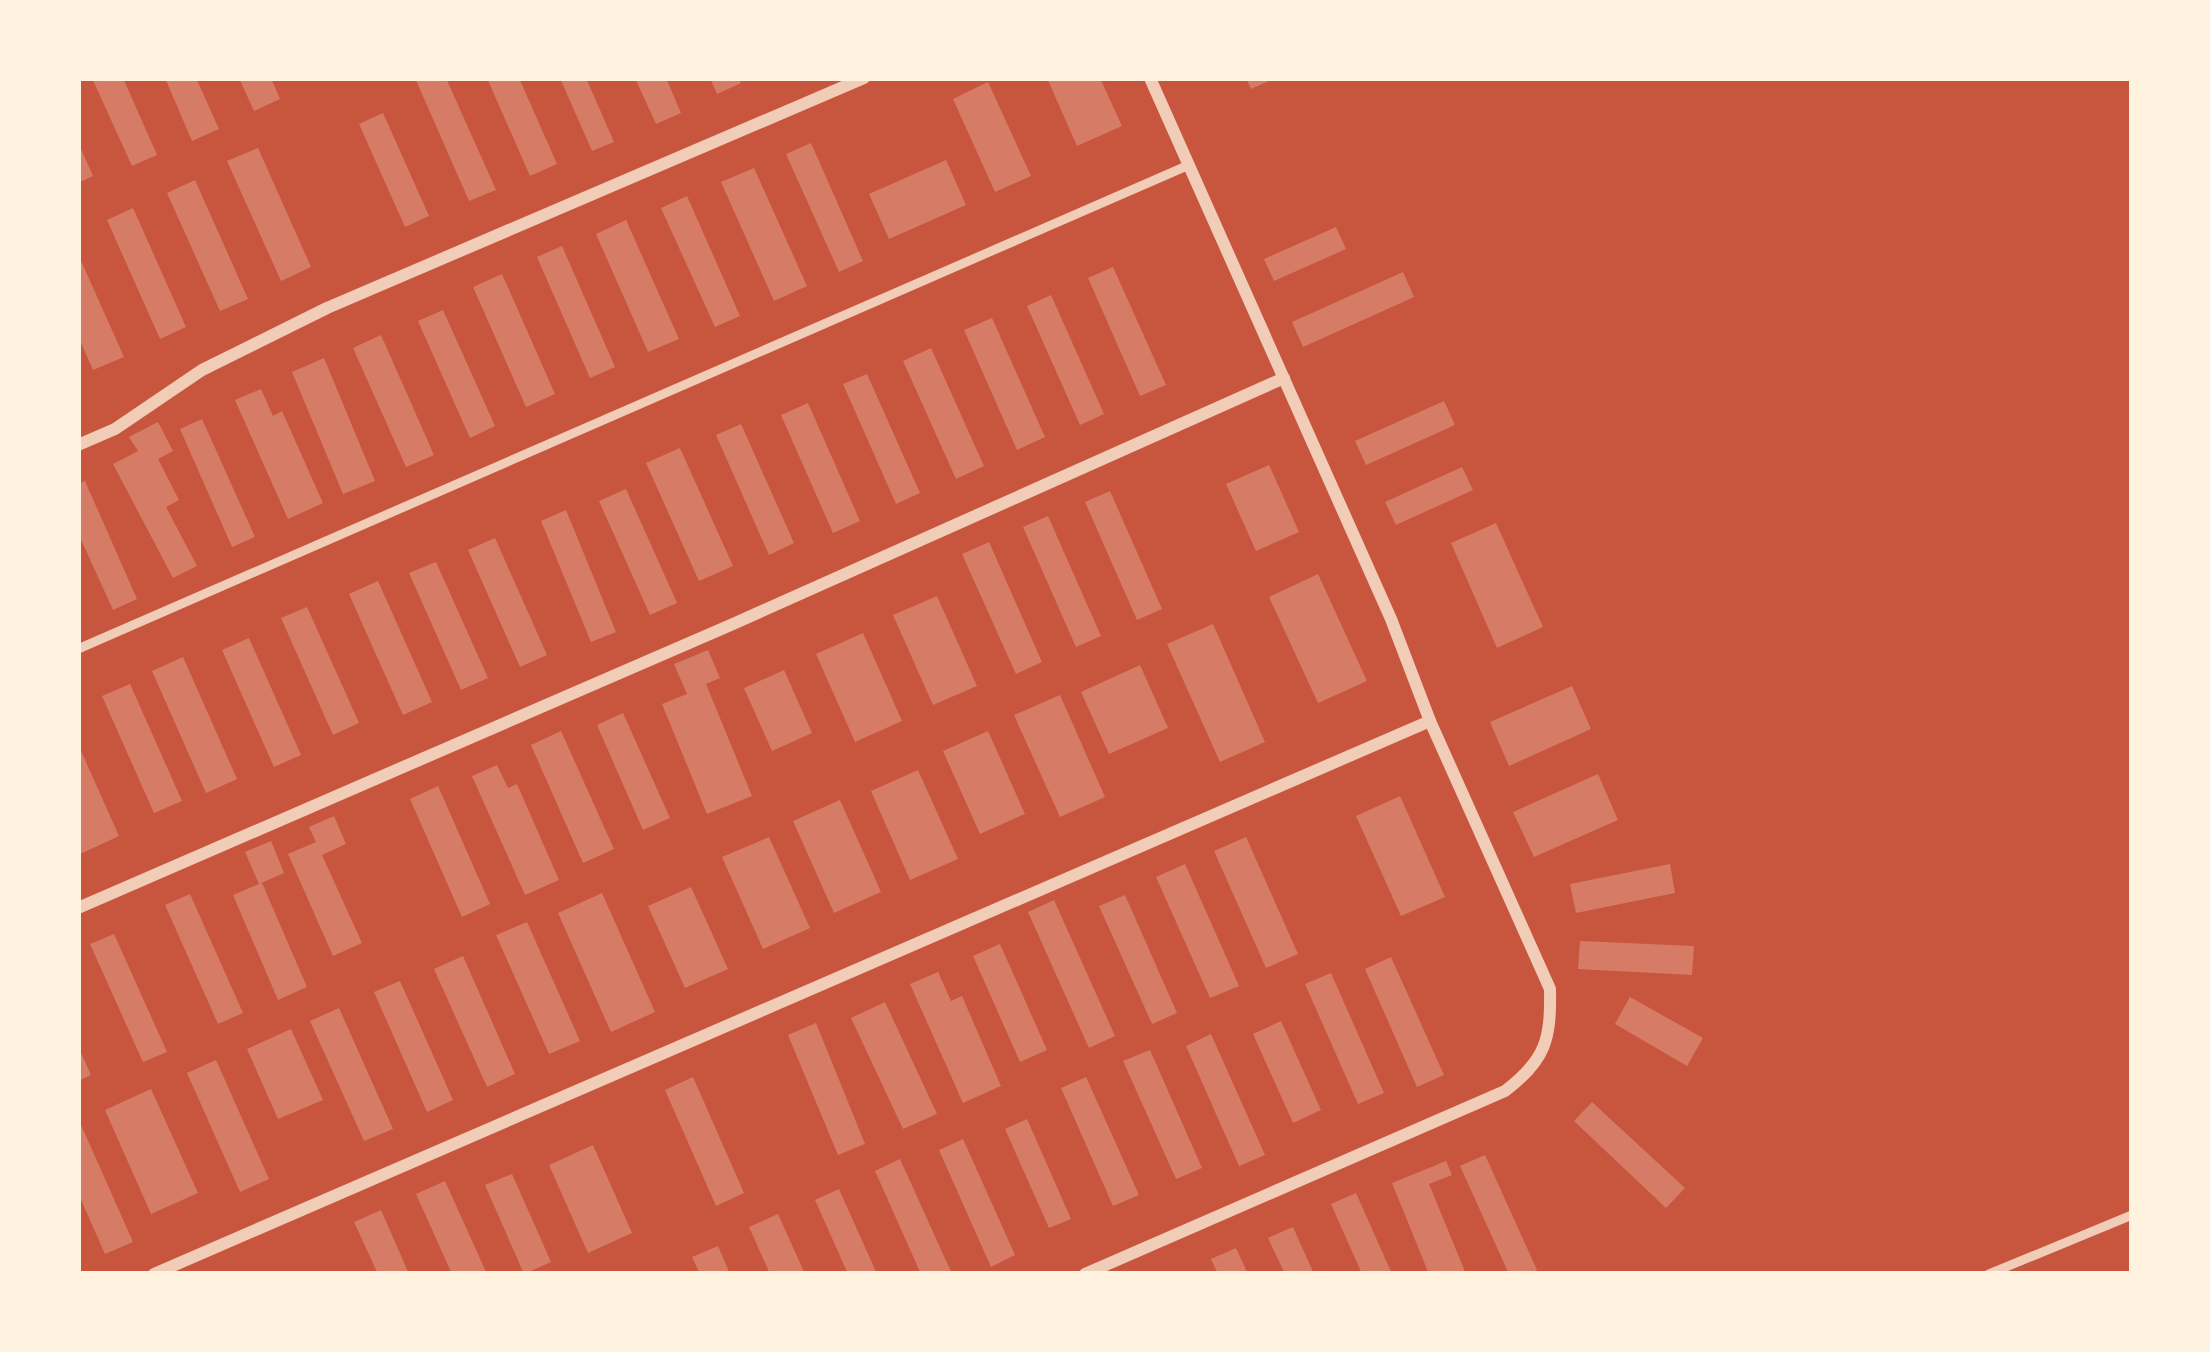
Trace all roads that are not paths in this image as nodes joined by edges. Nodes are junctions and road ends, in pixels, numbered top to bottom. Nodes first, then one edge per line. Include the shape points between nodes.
1 (864, 78) edge
2 (1150, 78) edge
3 (1189, 165) junction
4 (1284, 378) junction
5 (78, 446) edge
6 (78, 649) edge
7 (1430, 721) junction
8 (78, 908) edge
9 (2132, 1214) edge
10 (154, 1274) edge
11 (1085, 1274) edge
12 (1989, 1274) edge

1 - 5 street via 327,308 202,370
2 - 3 street
3 - 4 street
3 - 6 lane
4 - 7 street
4 - 8 street
7 - 10 street
7 - 11 street via 1550,989 1551,1029 1530,1072 1505,1090
9 - 12 lane

